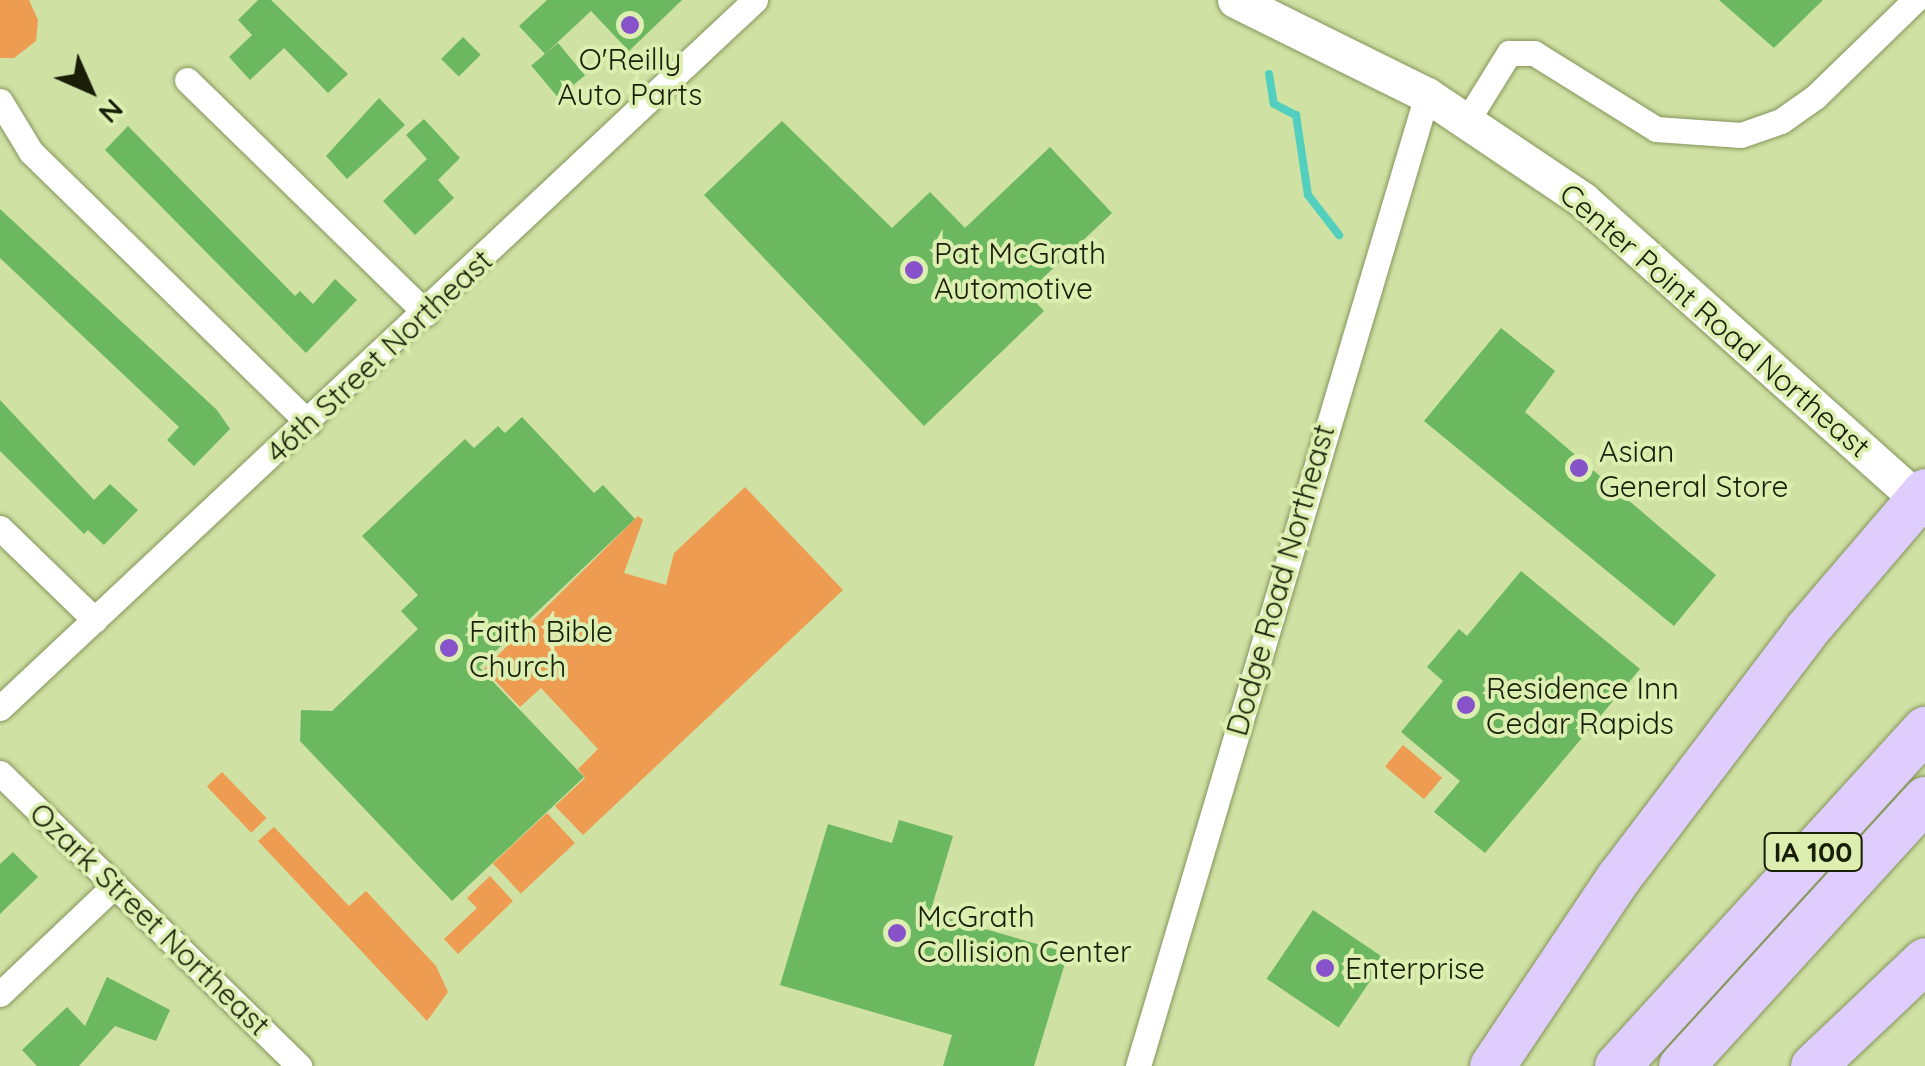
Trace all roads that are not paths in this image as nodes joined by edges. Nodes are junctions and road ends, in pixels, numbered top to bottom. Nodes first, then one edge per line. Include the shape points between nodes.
1 (755, 0) edge
2 (1235, 0) edge
3 (1915, 0) edge
4 (187, 80) dead end
5 (1427, 95) junction
6 (0, 101) edge
7 (1468, 119) junction
8 (426, 314) junction
9 (309, 423) junction
10 (1923, 498) edge
11 (0, 528) edge
12 (95, 620) junction
13 (0, 708) edge
14 (1925, 729) edge
15 (0, 773) edge
16 (1925, 799) edge
17 (115, 885) junction
18 (1925, 960) edge
19 (0, 994) edge
20 (299, 1066) edge
21 (1138, 1066) edge
22 (1492, 1066) edge
23 (1617, 1066) edge
24 (1680, 1066) edge
25 (1813, 1066) edge

1 - 8 street, 46th Street Northeast
2 - 5 main road, Center Point Road Northeast
3 - 7 street via 1815,97 1781,121 1741,135 1656,129 1534,53 1508,53
4 - 8 street
5 - 7 main road, Center Point Road Northeast
5 - 21 street, Dodge Road Northeast
6 - 9 street via 32,152
7 - 10 main road, Center Point Road Northeast via 1652,257
8 - 9 street, 46th Street Northeast
9 - 12 street, 46th Street Northeast
10 - 22 highway via 1806,630 1618,878
11 - 12 street
12 - 13 street, 46th Street Northeast
14 - 23 highway, IA 100
15 - 17 street, Ozark Street Northeast
16 - 24 highway, IA 100
17 - 19 street
17 - 20 street, Ozark Street Northeast
18 - 25 highway

